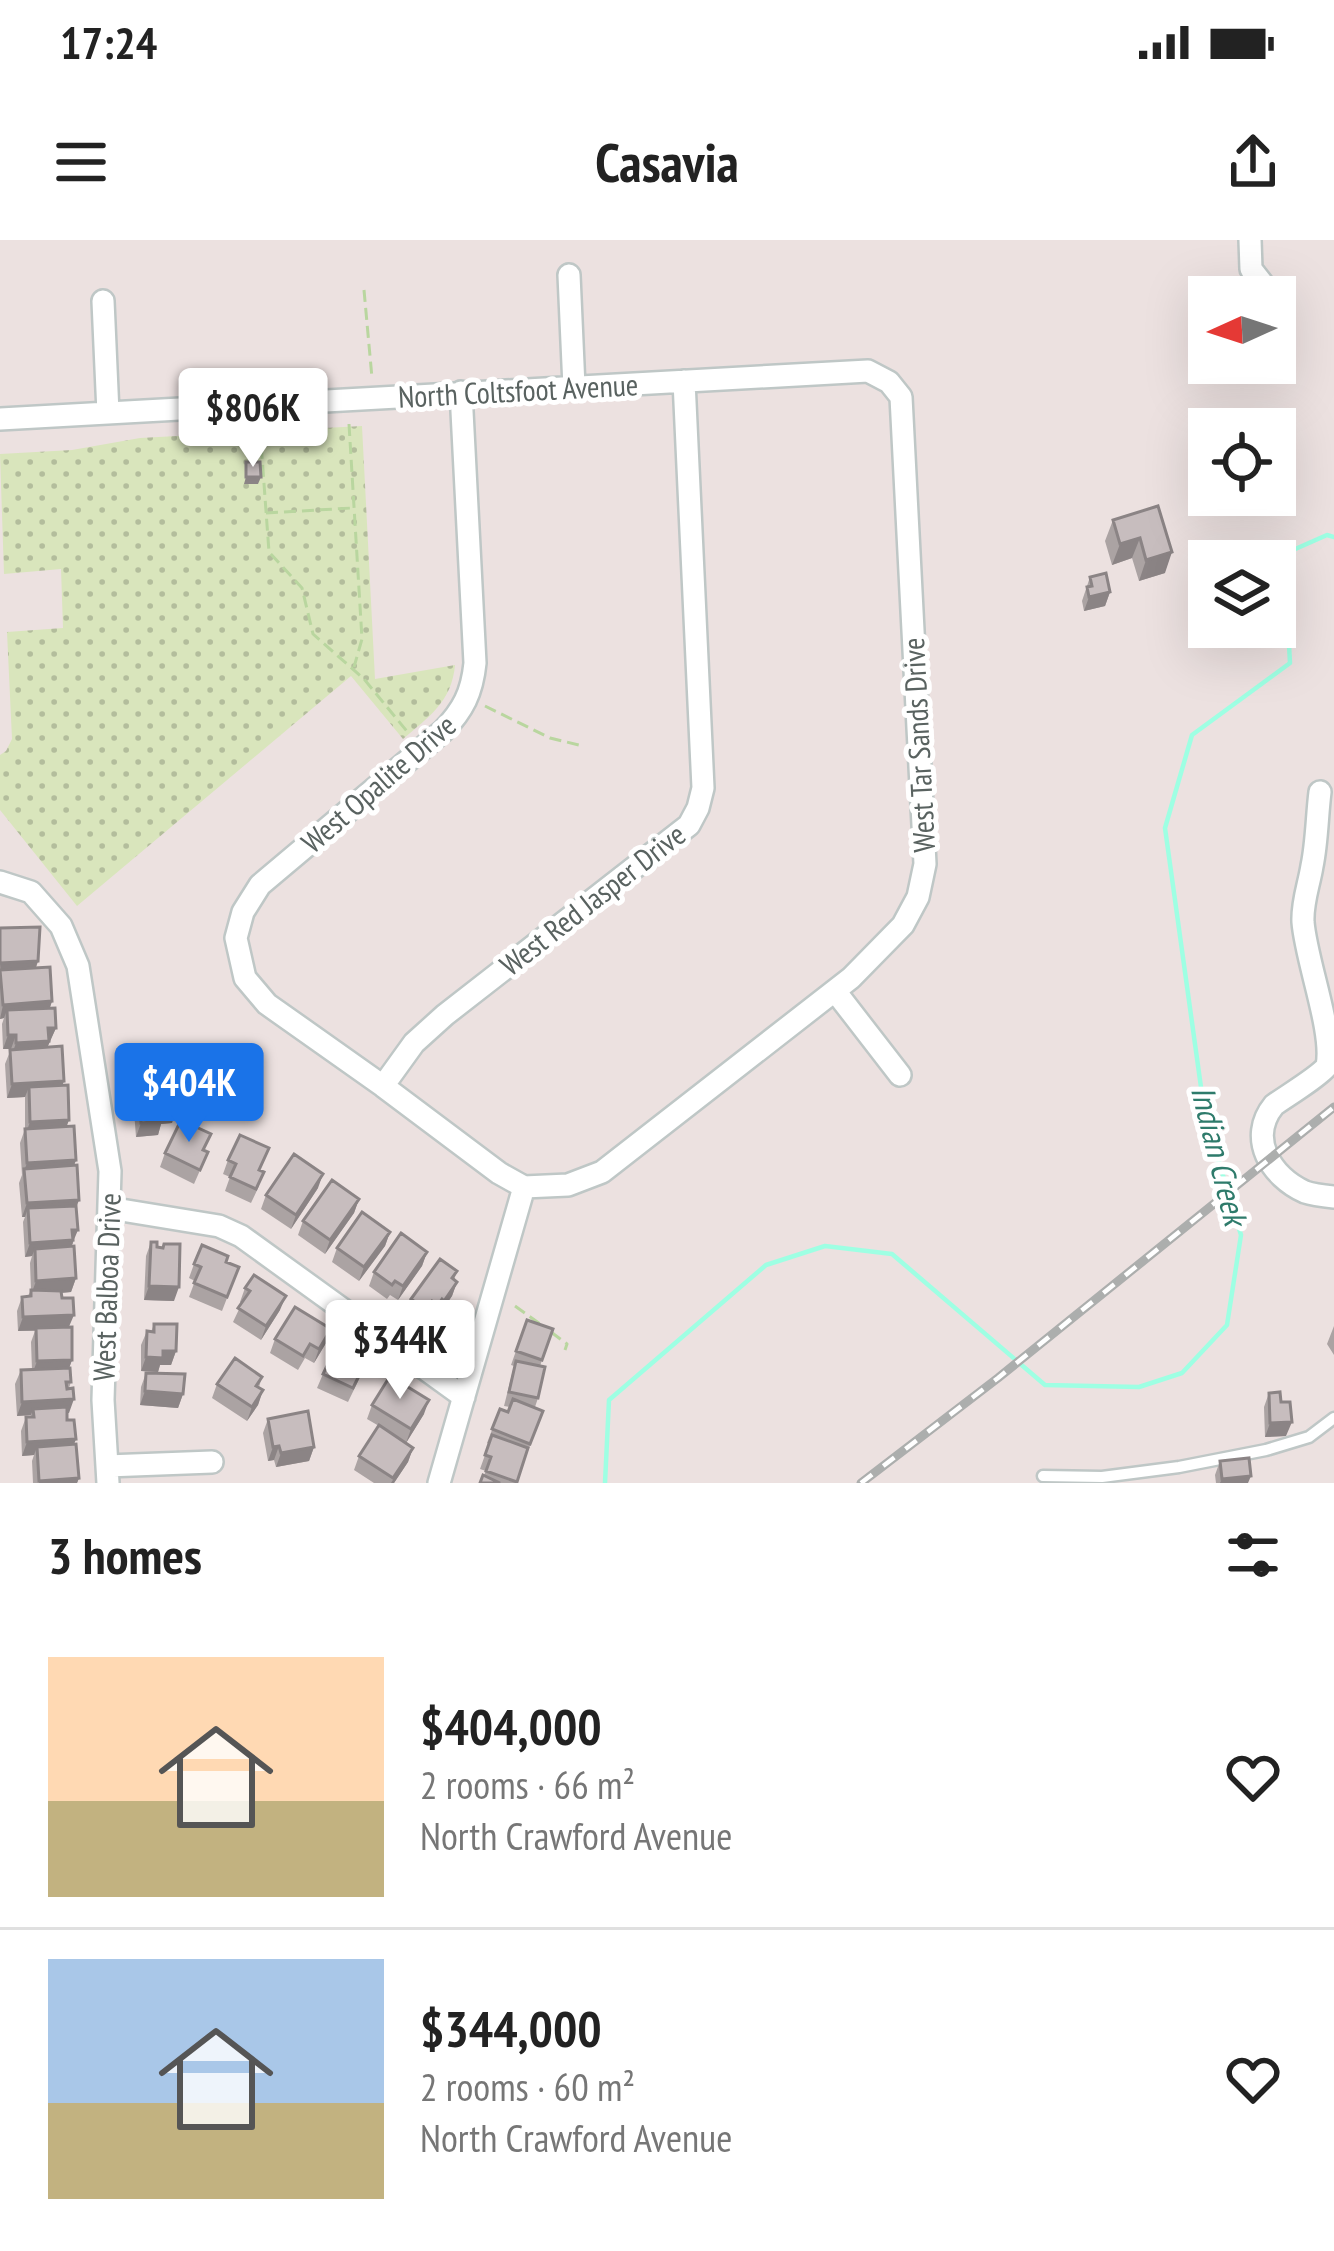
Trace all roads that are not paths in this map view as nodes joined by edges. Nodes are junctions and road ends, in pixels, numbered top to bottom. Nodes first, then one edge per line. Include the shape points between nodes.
1 (1250, 240) edge
2 (569, 274) dead end
3 (1257, 276) edge
4 (103, 301) dead end
5 (684, 381) junction
6 (890, 382) joint
7 (574, 387) junction
8 (460, 392) junction
9 (108, 413) junction
10 (0, 419) edge
11 (1320, 792) dead end
12 (0, 882) edge
13 (835, 991) junction
14 (900, 1075) dead end
15 (383, 1086) junction
16 (524, 1187) junction
17 (1334, 1197) edge
18 (109, 1208) junction
19 (464, 1397) junction
20 (1334, 1418) edge
21 (212, 1462) dead end
22 (108, 1474) edge
23 (1042, 1476) dead end
24 (439, 1483) edge

1 - 3 street
2 - 7 street
4 - 9 street
5 - 6 street, North Coltsfoot Avenue via 868,371
5 - 7 street, North Coltsfoot Avenue
5 - 15 street, West Red Jasper Drive via 698,808 689,825 445,1015
6 - 13 street, West Tar Sands Drive via 901,398 925,864 903,925
7 - 8 street, North Coltsfoot Avenue
8 - 9 street, North Coltsfoot Avenue
8 - 15 street, West Opalite Drive via 475,663 468,699 443,731 260,886 236,938 245,978 266,1004
9 - 10 street, North Coltsfoot Avenue
11 - 17 street via 1303,919 1333,1046 1327,1067 1267,1113 1261,1142 1282,1180
12 - 18 street, West Balboa Drive via 31,892 61,926 78,966
13 - 14 street
13 - 16 street, West Tar Sands Drive via 602,1172 568,1185
15 - 16 street
16 - 19 street
18 - 19 street via 241,1236
18 - 22 street, West Balboa Drive
19 - 24 street
20 - 23 lane via 1309,1437 1266,1450 1102,1477
21 - 22 street

